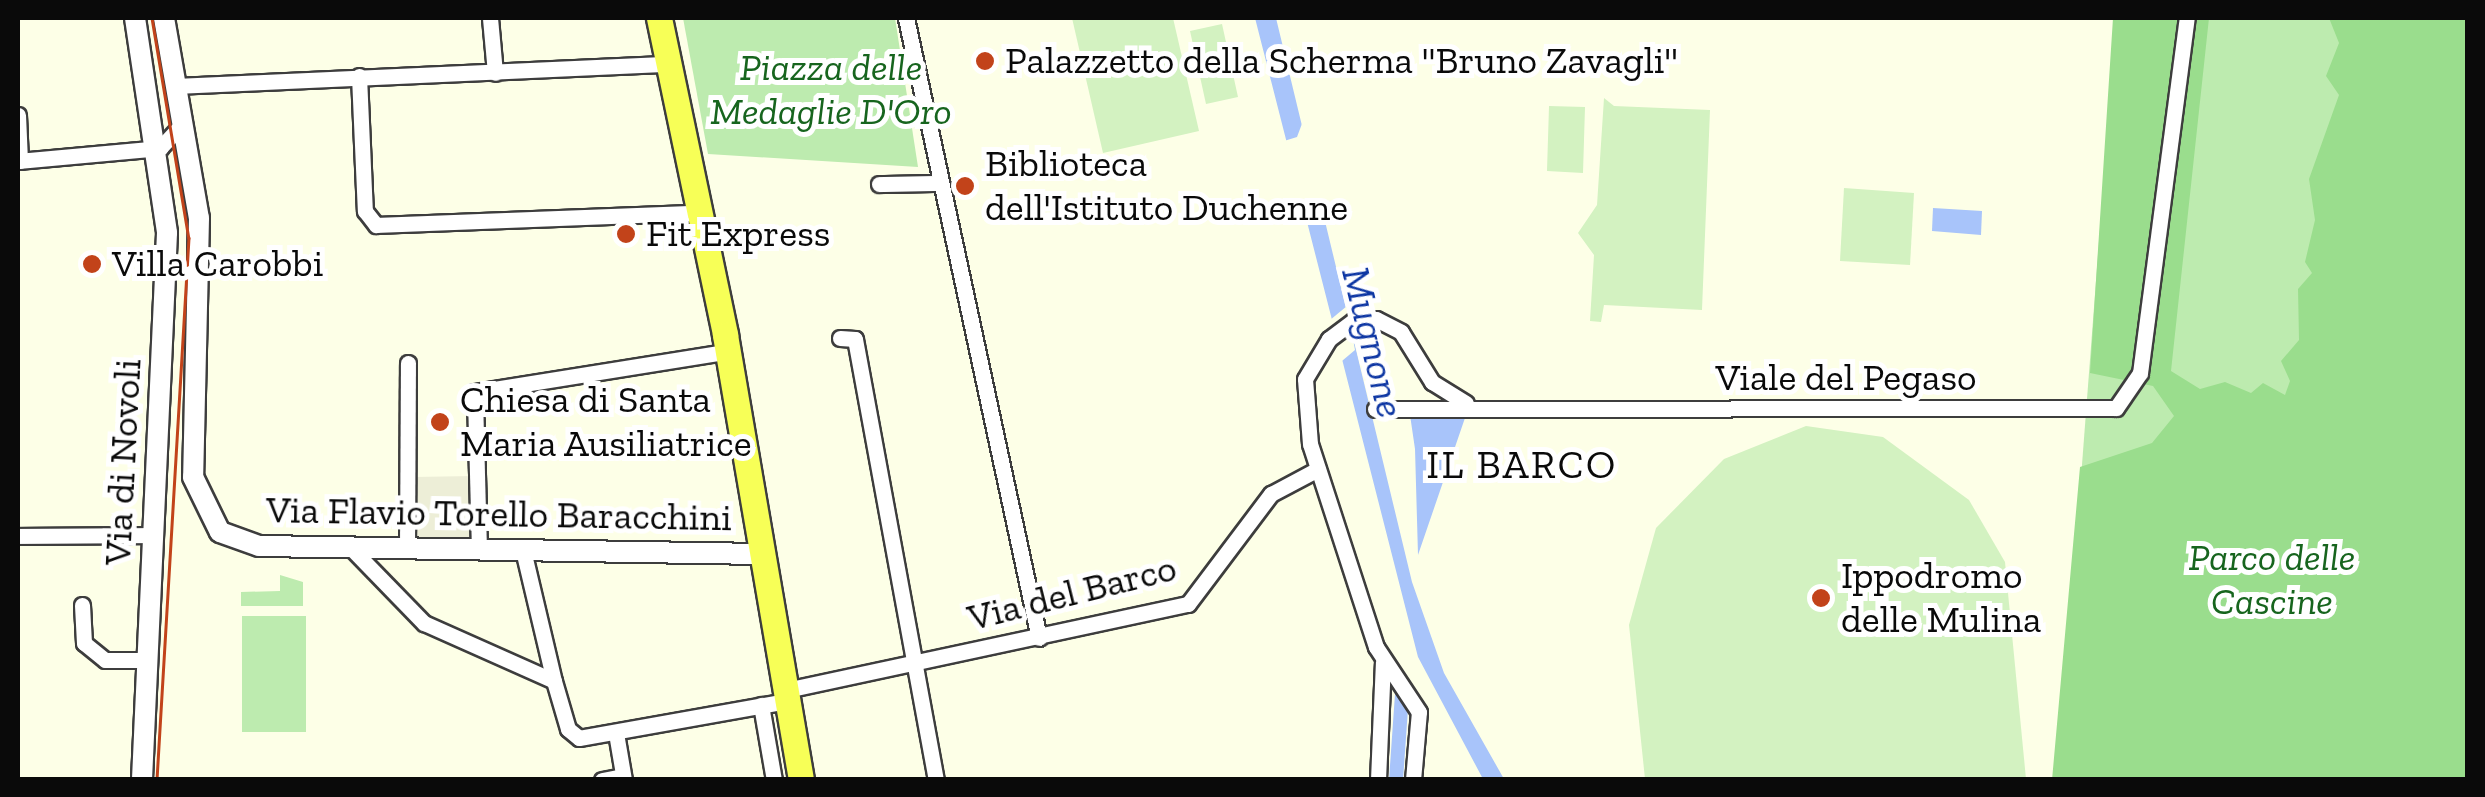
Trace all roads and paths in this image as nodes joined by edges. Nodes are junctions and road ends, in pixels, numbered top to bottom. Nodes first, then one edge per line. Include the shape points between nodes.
1 (135, 18) edge
2 (164, 18) edge
3 (490, 18) edge
4 (658, 18) edge
5 (906, 18) edge
6 (2187, 18) edge
7 (667, 64) junction
8 (495, 73) junction
9 (359, 76) junction
10 (178, 86) junction
11 (18, 115) edge
12 (185, 118) junction
13 (160, 148) junction
14 (19, 161) edge
15 (194, 180) junction
16 (939, 182) junction
17 (879, 184) dead end
18 (695, 213) junction
19 (840, 338) dead end
20 (721, 359) junction
21 (408, 363) dead end
22 (1468, 404) junction
23 (1375, 409) dead end
24 (1318, 469) junction
25 (198, 499) joint
26 (154, 535) junction
27 (18, 536) edge
28 (351, 548) junction
29 (406, 550) junction
30 (479, 550) junction
31 (523, 550) junction
32 (760, 554) junction
33 (82, 605) dead end
34 (1039, 638) junction
35 (149, 660) junction
36 (916, 663) junction
37 (1396, 673) junction
38 (554, 680) junction
39 (786, 696) junction
40 (761, 706) junction
41 (616, 733) junction
42 (623, 778) edge
43 (142, 780) edge
44 (602, 780) edge
45 (774, 780) edge
46 (801, 780) edge
47 (936, 780) edge
48 (1378, 780) edge
49 (1413, 780) edge

1 - 13 street, Via di Novoli
2 - 10 street, Via di Novoli
3 - 8 street
4 - 7 main road
5 - 16 street
6 - 22 street, Viale del Pegaso via 2140,372 2120,406
7 - 8 street
7 - 18 main road
8 - 9 street
9 - 10 street
9 - 18 street via 372,222
10 - 12 street, Via di Novoli
11 - 14 street
12 - 13 street
12 - 15 street, Via di Novoli
13 - 14 street
13 - 15 street
13 - 26 street, Via di Novoli via 167,233
15 - 25 street, Via di Novoli
16 - 17 street
16 - 34 street
18 - 20 main road
19 - 36 street via 854,339
20 - 30 street via 475,392
20 - 32 main road
21 - 29 street
22 - 23 street
22 - 24 street via 1440,390 1416,350 1390,324 1353,321 1318,351 1304,402
24 - 34 street, Via del Barco via 1271,494 1188,604
24 - 37 street
25 - 28 street, Via Flavio Torello Baracchini via 210,522 242,543
26 - 27 street
26 - 35 street, Via di Novoli
28 - 29 street, Via Flavio Torello Baracchini
28 - 38 street via 424,624
29 - 30 street, Via Flavio Torello Baracchini
30 - 31 street, Via Flavio Torello Baracchini
31 - 32 street, Via Flavio Torello Baracchini
31 - 38 street
32 - 39 main road
33 - 35 street via 84,643 105,660
34 - 36 street, Via del Barco
35 - 43 street, Via di Novoli
36 - 39 street, Via del Barco
36 - 47 street
37 - 48 street
37 - 49 street via 1419,712
38 - 41 street, Via del Barco via 573,734
39 - 40 street, Via del Barco
39 - 46 main road
40 - 41 street, Via del Barco
40 - 45 street
41 - 42 street
42 - 44 street

